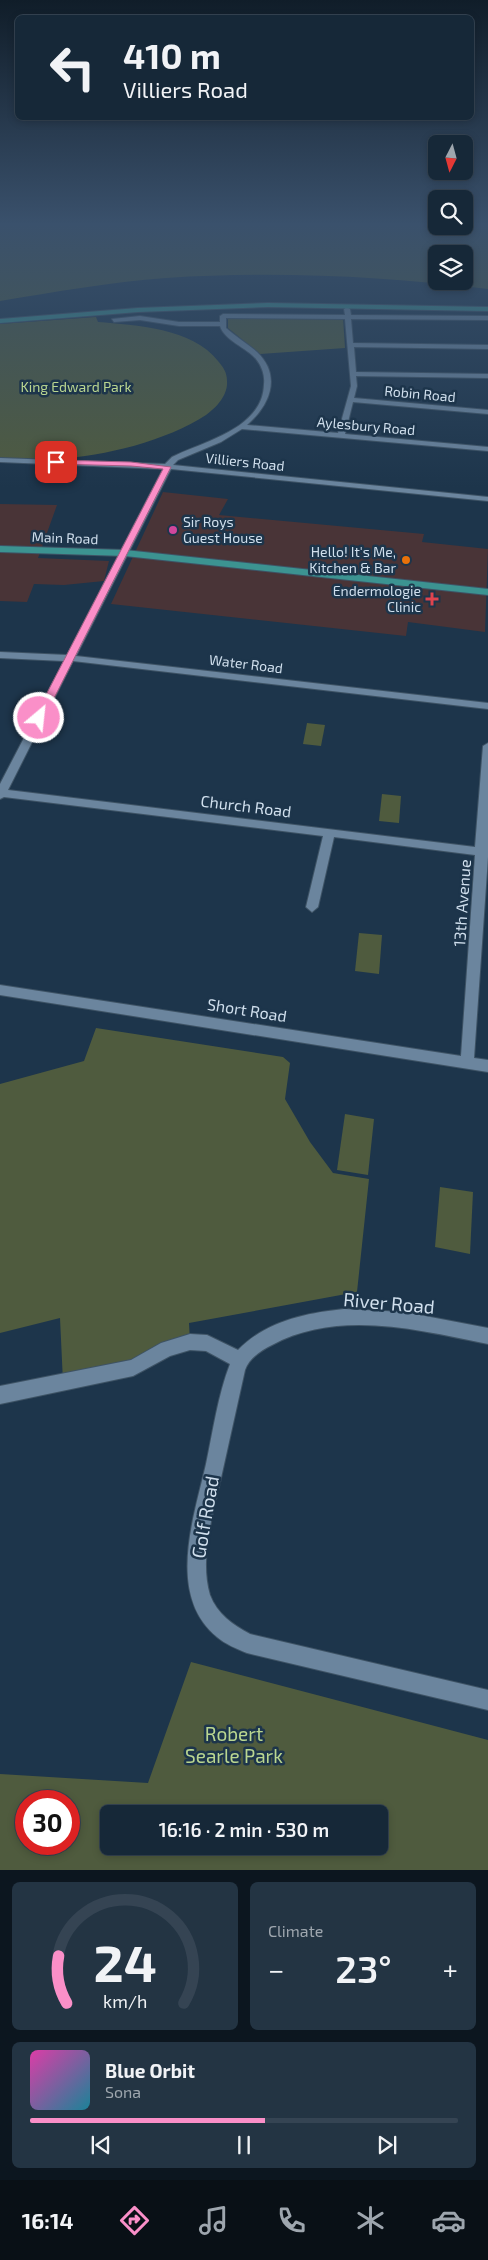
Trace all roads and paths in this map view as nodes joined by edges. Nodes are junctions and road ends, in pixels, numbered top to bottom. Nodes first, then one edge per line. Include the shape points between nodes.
1 (98, 313) edge
2 (347, 313) edge
3 (348, 317) junction
4 (488, 318) edge
5 (114, 320) dead end
6 (0, 322) edge
7 (222, 324) junction
8 (350, 345) junction
9 (488, 347) edge
10 (354, 374) junction
11 (488, 376) edge
12 (350, 400) junction
13 (488, 412) edge
14 (242, 427) junction
15 (341, 436) junction
16 (488, 449) edge
17 (0, 460) edge
18 (168, 467) junction
19 (488, 499) edge
20 (0, 549) edge
21 (125, 553) junction
22 (488, 592) edge
23 (0, 655) edge
24 (70, 658) junction
25 (488, 706) edge
26 (488, 746) edge
27 (0, 793) edge
28 (329, 833) junction
29 (485, 853) edge
30 (312, 907) dead end
31 (0, 990) edge
32 (467, 1062) junction
33 (488, 1066) edge
34 (488, 1336) edge
35 (240, 1360) junction
36 (0, 1395) edge
37 (488, 1700) edge

1 - 6 main road
2 - 3 street
3 - 4 street
3 - 7 street via 223,316
3 - 8 street
5 - 7 street via 140,318 178,324
7 - 14 street via 229,334 256,355 267,376 268,389 264,400
8 - 9 street
8 - 10 street
10 - 11 street
10 - 12 street
12 - 13 street, Robin Road
12 - 15 street
14 - 15 street, Aylesbury Road
14 - 18 street via 207,446 172,459
15 - 16 street, Aylesbury Road
17 - 18 street, Villiers Road
18 - 19 street, Villiers Road
18 - 21 street
20 - 21 main road, Main Road
21 - 22 main road, Main Road
21 - 24 street
23 - 24 street, Water Road
24 - 25 street, Water Road
24 - 27 street
26 - 29 street, 13th Avenue
27 - 28 street, Church Road
28 - 29 street, Church Road
28 - 30 street
29 - 32 street, 13th Avenue
31 - 32 street, Short Road
32 - 33 street, Short Road
34 - 35 street, River Road via 392,1320 332,1318 286,1327 253,1347
35 - 36 street via 207,1343 190,1342 167,1349 133,1368
35 - 37 street, Golf Road via 197,1549 199,1588 209,1616 230,1637 247,1643

